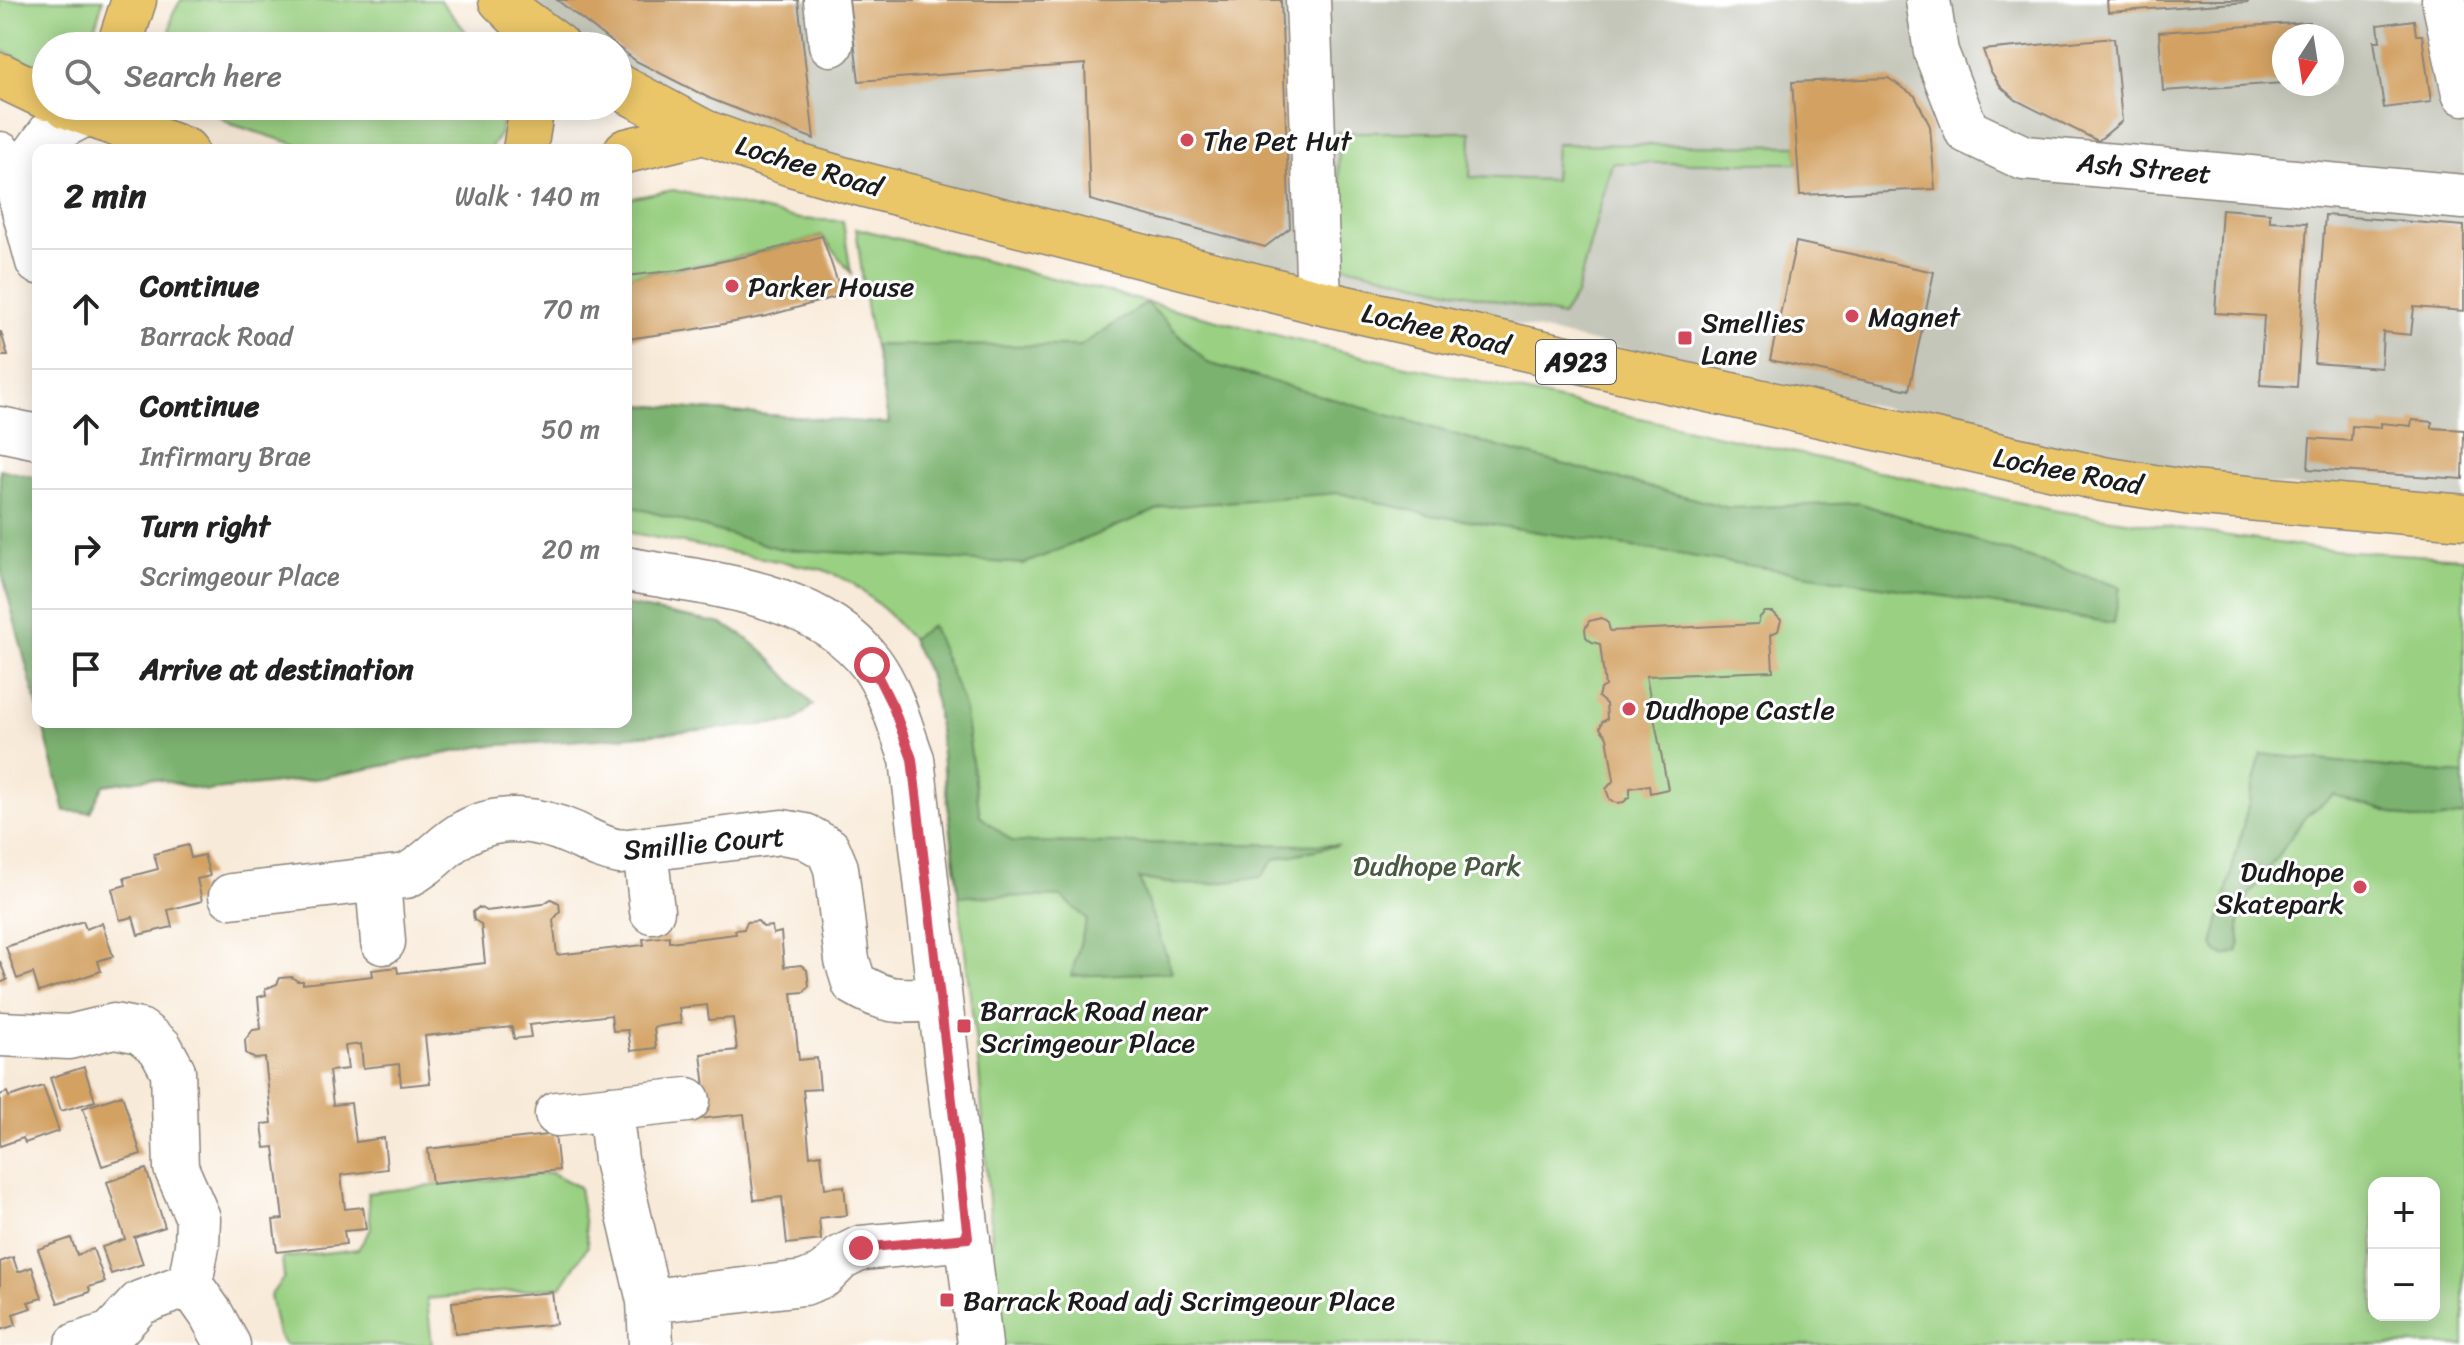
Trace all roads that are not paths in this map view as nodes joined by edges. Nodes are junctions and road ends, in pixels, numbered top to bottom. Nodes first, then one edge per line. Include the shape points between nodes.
1 (134, 0) edge
2 (826, 0) edge
3 (1308, 0) edge
4 (1928, 0) edge
5 (2444, 0) edge
6 (513, 20) edge
7 (124, 32) edge
8 (534, 32) edge
9 (831, 44) dead end
10 (0, 75) edge
11 (32, 90) edge
12 (632, 93) edge
13 (2464, 93) edge
14 (58, 120) edge
15 (117, 120) edge
16 (530, 120) edge
17 (704, 132) junction
18 (164, 133) edge
19 (36, 144) edge
20 (526, 144) edge
21 (32, 147) edge
22 (632, 150) edge
23 (8, 167) edge
24 (2464, 197) edge
25 (32, 243) edge
26 (1319, 302) junction
27 (0, 429) edge
28 (32, 436) edge
29 (2464, 517) edge
30 (632, 570) edge
31 (645, 849) junction
32 (378, 881) junction
33 (231, 896) dead end
34 (652, 911) dead end
35 (383, 942) dead end
36 (939, 999) junction
37 (0, 1034) edge
38 (688, 1100) dead end
39 (610, 1108) junction
40 (557, 1114) dead end
41 (968, 1238) junction
42 (190, 1284) junction
43 (649, 1301) junction
44 (77, 1345) edge
45 (228, 1345) edge
46 (651, 1345) edge
47 (980, 1345) edge

1 - 7 main road
2 - 9 street
3 - 26 street
4 - 24 street, Ash Street via 1936,52 1967,131 2024,158
5 - 13 street
6 - 8 main road
10 - 11 main road
12 - 17 main road, Lochee Road / A923
14 - 19 street
15 - 18 main road
16 - 20 main road
17 - 22 main road, Lochee Road
17 - 26 main road, Lochee Road / A923 via 846,180
21 - 23 street
23 - 25 street
26 - 29 main road, Lochee Road / A923 via 2103,479 2191,493
27 - 28 street
30 - 36 street via 796,606 840,631 872,665 912,759
31 - 32 street, Smillie Court via 600,849 547,823 489,822 464,833 425,867
31 - 34 street
31 - 36 street, Smillie Court via 782,832 805,836 828,849 836,868 854,983 894,1002
32 - 33 street, Smillie Court
32 - 35 street
36 - 41 street
37 - 42 street via 69,1037 114,1026 140,1031 160,1047 173,1071 176,1168 198,1218
38 - 39 street
39 - 40 street
39 - 43 street via 616,1160
41 - 43 street via 861,1248 804,1283
41 - 47 street
42 - 44 street via 140,1303 111,1334
42 - 45 street
43 - 46 street

